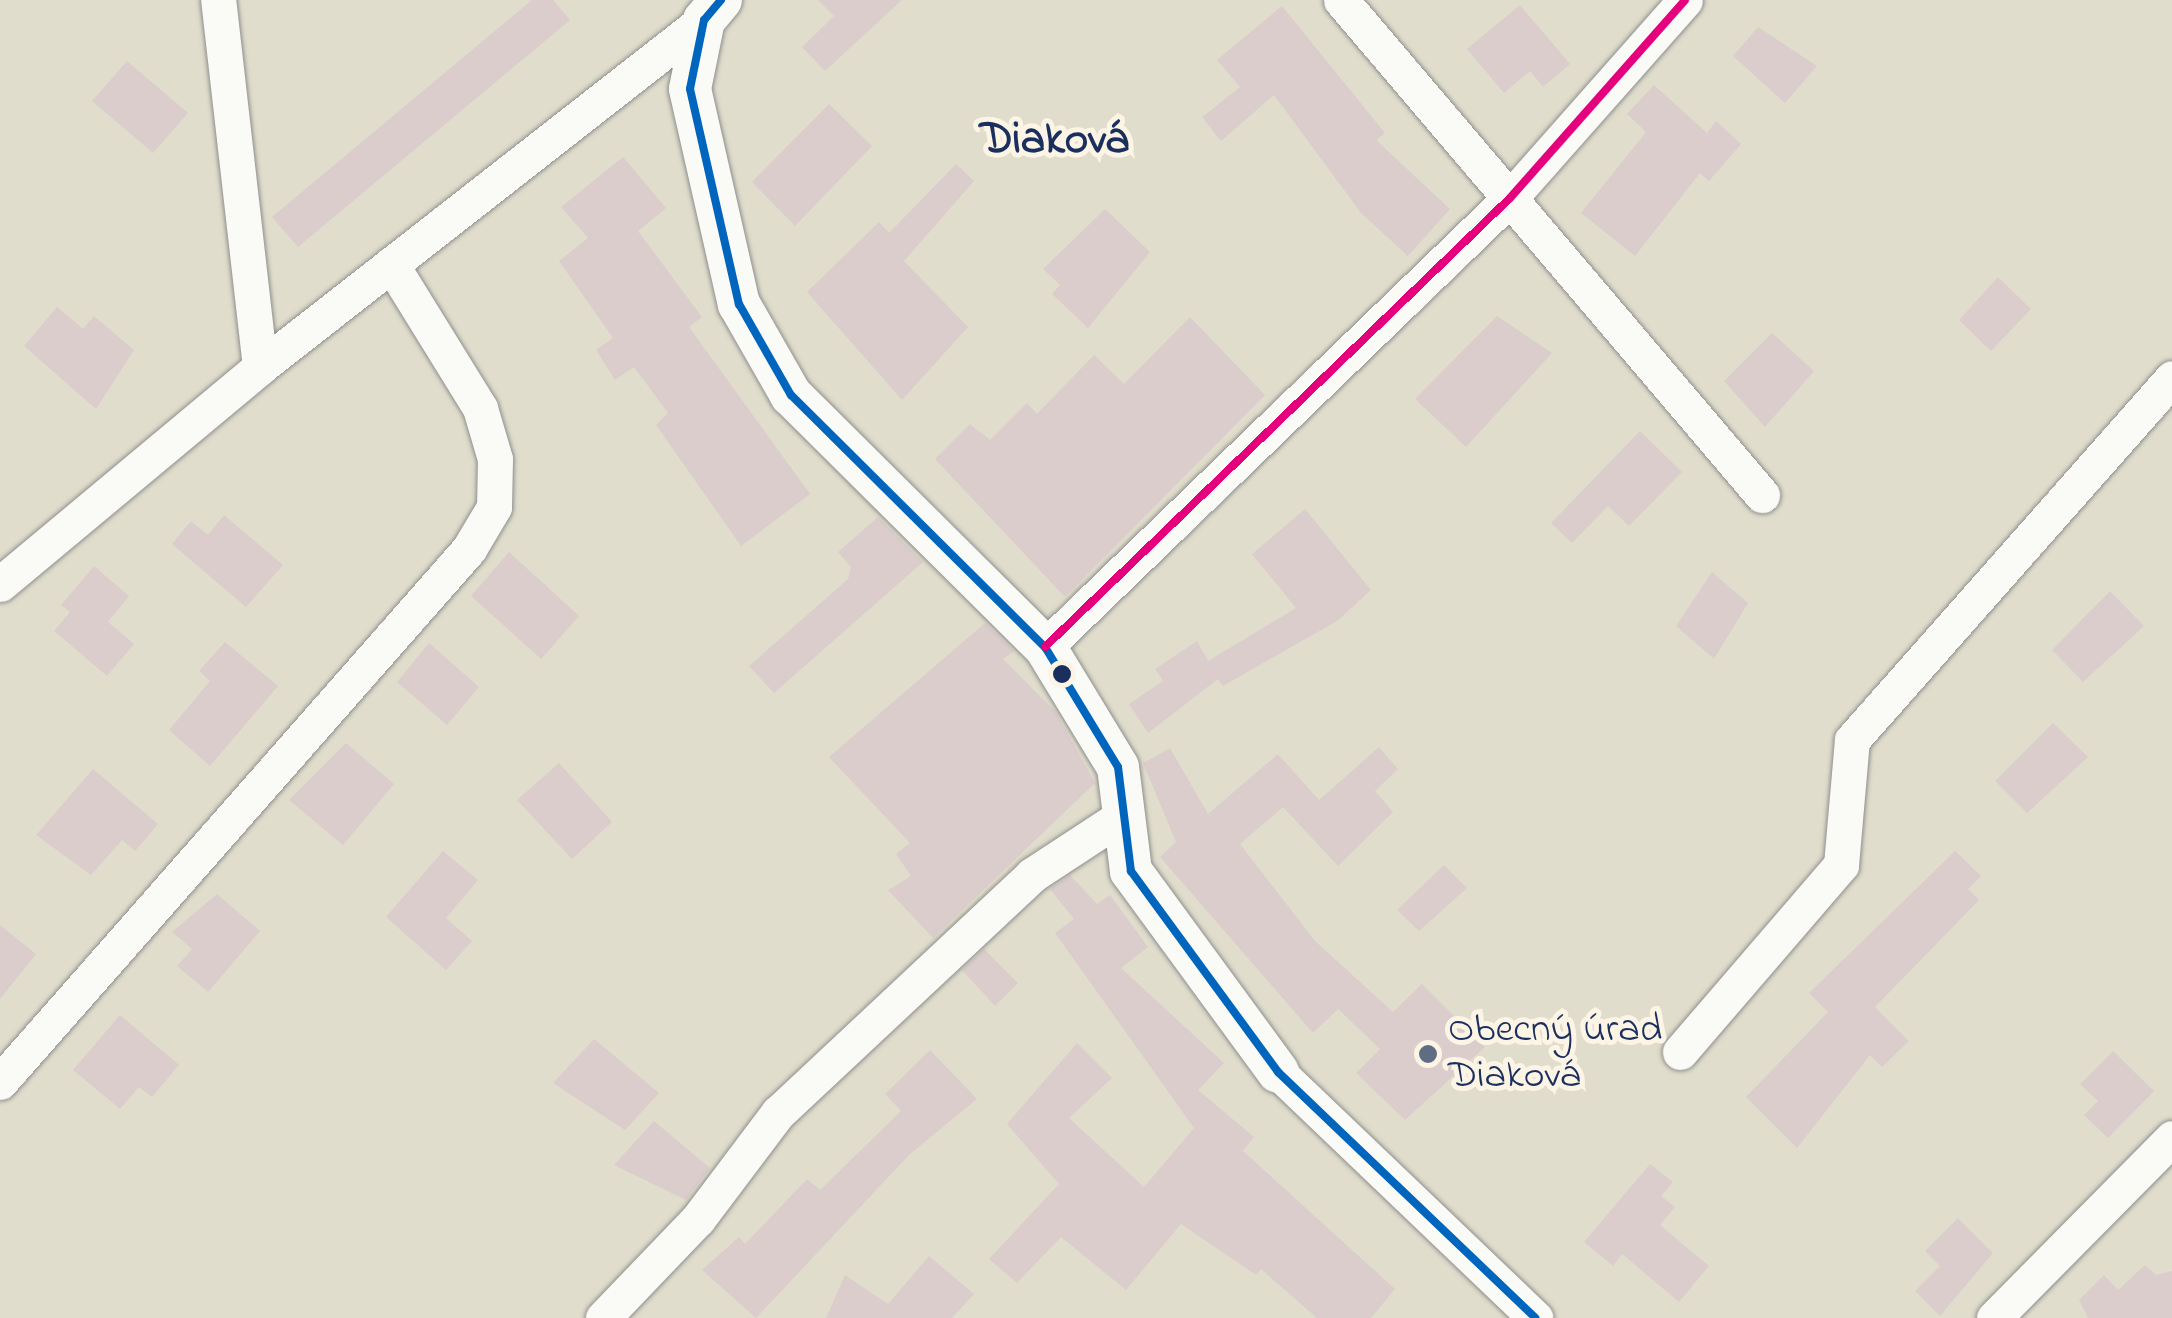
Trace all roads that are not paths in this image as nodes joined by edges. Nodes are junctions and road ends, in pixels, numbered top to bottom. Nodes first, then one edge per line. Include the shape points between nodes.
1 (218, 0) edge
2 (1341, 0) edge
3 (1685, 0) edge
4 (712, 10) edge
5 (1510, 198) junction
6 (391, 264) junction
7 (260, 366) junction
8 (2172, 378) edge
9 (1762, 495) dead end
10 (0, 584) edge
11 (1045, 646) junction
12 (1119, 818) junction
13 (1680, 1052) dead end
14 (1278, 1072) joint
15 (0, 1082) edge
16 (2172, 1138) edge
17 (602, 1318) edge
18 (1535, 1318) edge
19 (1994, 1318) edge

1 - 7 street
2 - 5 street
3 - 5 street
4 - 6 street
4 - 11 street via 690,89 739,304 791,395
5 - 9 street
5 - 11 street
6 - 7 street
6 - 15 street via 480,408 495,460 494,507 469,549
7 - 10 street
8 - 13 street via 1852,740 1840,864
11 - 12 street via 1118,767
12 - 14 street via 1131,872
12 - 17 street via 1032,874 778,1113 698,1218
14 - 18 street
16 - 19 street

